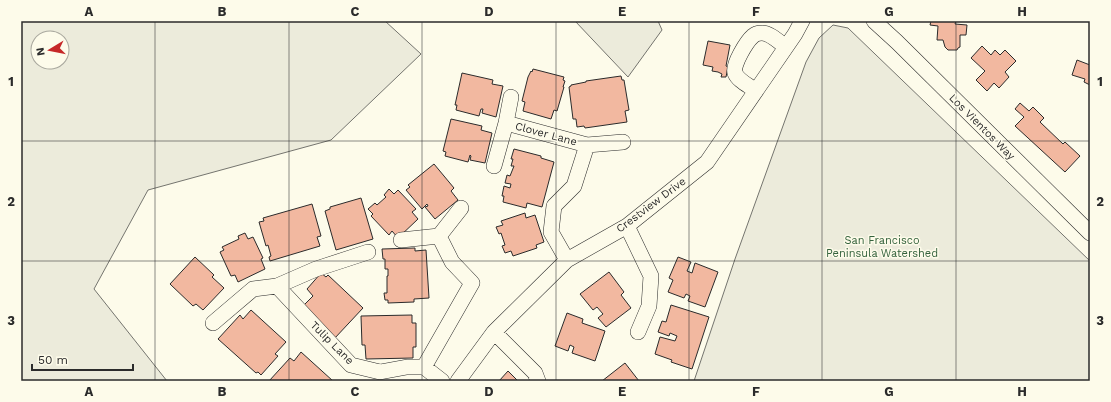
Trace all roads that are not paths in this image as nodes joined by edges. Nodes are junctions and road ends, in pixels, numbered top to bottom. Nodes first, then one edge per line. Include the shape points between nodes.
1 (802, 21) edge
2 (874, 21) edge
3 (786, 47) junction
4 (756, 91) junction
5 (512, 97) dead end
6 (506, 123) junction
7 (623, 142) dead end
8 (587, 145) junction
9 (494, 166) dead end
10 (462, 208) dead end
11 (627, 226) junction
12 (1090, 233) edge
13 (439, 236) junction
14 (401, 240) dead end
15 (368, 252) dead end
16 (567, 260) junction
17 (277, 286) junction
18 (213, 323) dead end
19 (494, 332) junction
20 (638, 332) dead end
21 (424, 367) junction
22 (442, 381) edge
23 (458, 381) edge
24 (538, 381) edge

1 - 3 street, Crestview Drive
2 - 12 street, Los Vientos Way
3 - 4 street, Crestview Drive
3 - 4 street via 762,33 755,34 750,39 734,69 738,78
4 - 11 street, Crestview Drive via 707,162
5 - 6 street, Clover Lane
6 - 8 street, Clover Lane
6 - 9 street, Clover Lane
7 - 8 street, Clover Lane
8 - 16 street, Clover Lane via 574,186 554,206 551,232
10 - 13 street
11 - 16 street, Crestview Drive
11 - 20 street via 651,276 649,306
13 - 14 street
13 - 21 street via 452,262 472,283
15 - 17 street via 316,268
16 - 19 street, Crestview Drive
17 - 18 street via 253,289
17 - 21 street, Tulip Lane via 351,365 380,372
19 - 23 street, Crestview Drive
19 - 24 street via 535,374
21 - 22 street

